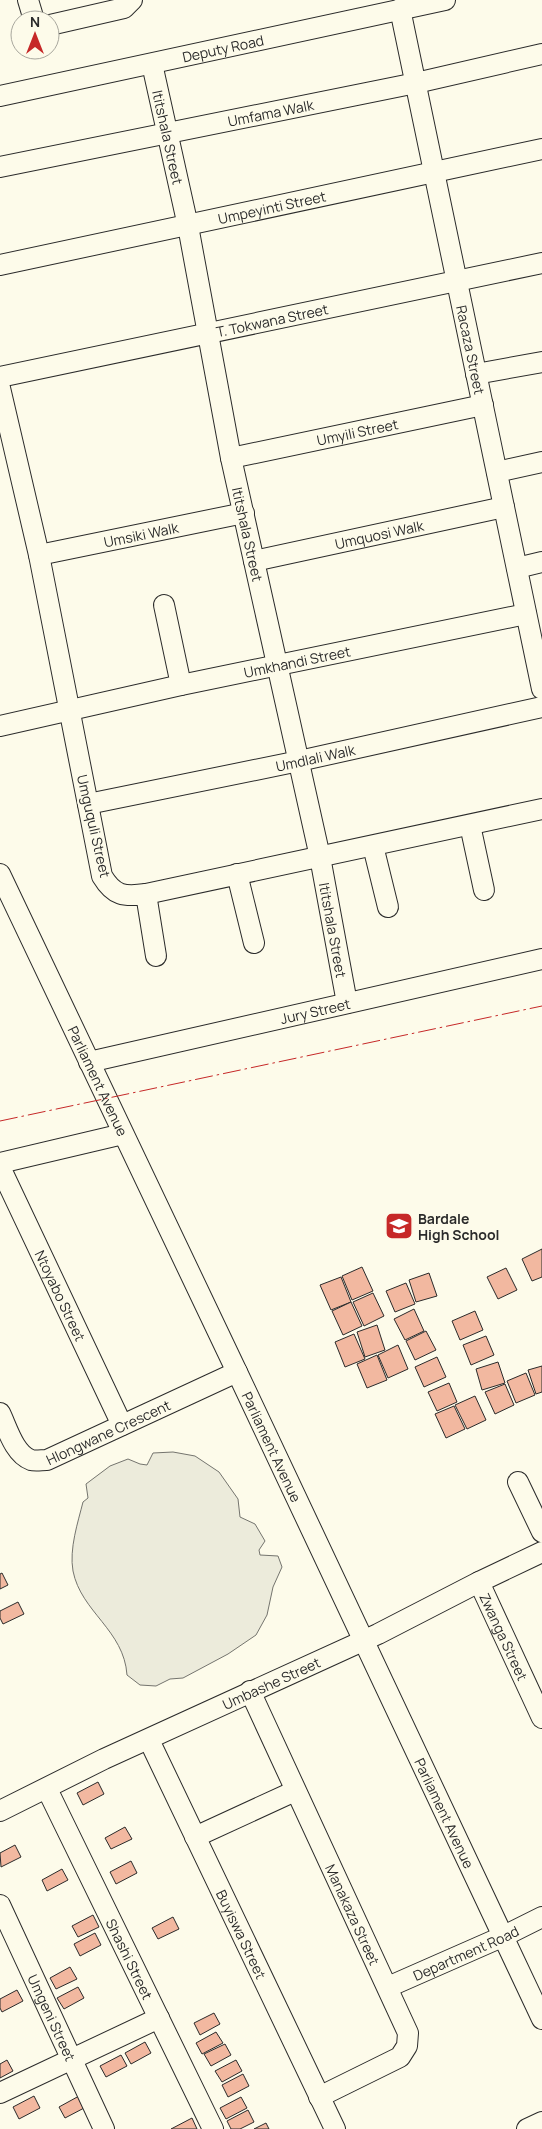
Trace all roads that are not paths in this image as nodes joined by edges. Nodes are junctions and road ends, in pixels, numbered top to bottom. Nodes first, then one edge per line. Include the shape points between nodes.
1 (446, 0) edge
2 (132, 1) edge
3 (400, 9) junction
4 (60, 23) edge
5 (542, 54) edge
6 (152, 64) junction
7 (416, 83) junction
8 (0, 96) edge
9 (169, 134) junction
10 (542, 149) edge
11 (0, 167) edge
12 (435, 173) junction
13 (188, 226) junction
14 (542, 263) edge
15 (0, 265) edge
16 (457, 281) junction
17 (208, 333) junction
18 (542, 362) edge
19 (476, 374) junction
20 (0, 378) edge
21 (0, 388) edge
22 (483, 405) junction
23 (231, 458) junction
24 (542, 462) edge
25 (497, 472) junction
26 (504, 507) junction
27 (244, 513) junction
28 (39, 555) junction
29 (254, 561) junction
30 (542, 562) edge
31 (517, 568) junction
32 (164, 605) dead end
33 (526, 614) junction
34 (539, 659) edge
35 (278, 665) junction
36 (181, 684) junction
37 (542, 689) edge
38 (542, 707) edge
39 (68, 710) junction
40 (0, 726) edge
41 (299, 761) junction
42 (88, 804) junction
43 (542, 809) edge
44 (470, 826) junction
45 (373, 846) junction
46 (320, 857) junction
47 (0, 874) edge
48 (237, 874) junction
49 (484, 890) dead end
50 (146, 894) junction
51 (388, 906) dead end
52 (254, 943) dead end
53 (156, 956) dead end
54 (542, 959) edge
55 (347, 1003) junction
56 (89, 1062) junction
57 (123, 1134) junction
58 (0, 1163) edge
59 (0, 1167) edge
60 (237, 1372) junction
61 (0, 1413) edge
62 (122, 1425) junction
63 (518, 1482) dead end
64 (542, 1532) edge
65 (542, 1552) edge
66 (479, 1582) junction
67 (364, 1641) junction
68 (250, 1691) junction
69 (542, 1718) edge
70 (149, 1740) junction
71 (47, 1789) junction
72 (295, 1791) junction
73 (0, 1811) edge
74 (195, 1837) junction
75 (0, 1906) edge
76 (542, 1918) edge
77 (504, 1936) junction
78 (388, 1986) junction
79 (159, 2018) junction
80 (542, 2019) edge
81 (71, 2060) junction
82 (0, 2093) edge
83 (319, 2097) junction
84 (542, 2122) edge
85 (104, 2129) edge
86 (213, 2129) edge
87 (335, 2129) edge
88 (528, 2129) edge

1 - 3 street, Deputy Road
2 - 4 street via 124,8
3 - 6 street, Deputy Road
3 - 7 street, Racaza Street
5 - 7 street, Umfama Walk
6 - 8 street, Deputy Road
6 - 9 street, Ititshala Street
7 - 9 street, Umfama Walk
7 - 12 street, Racaza Street
9 - 11 street, Umfama Walk
9 - 13 street, Ititshala Street
10 - 12 street, Umpeyinti Street
12 - 13 street, Umpeyinti Street
12 - 16 street, Racaza Street
13 - 15 street, Umpeyinti Street
13 - 17 street, Ititshala Street
14 - 16 street, T. Tokwana Street
16 - 17 street, T. Tokwana Street
16 - 19 street, Racaza Street
17 - 20 street, T. Tokwana Street
17 - 23 street, Ititshala Street
18 - 19 street
19 - 22 street, Racaza Street
21 - 28 street, Umguquli Street
22 - 23 street, Umyili Street
22 - 25 street, Racaza Street
23 - 27 street, Ititshala Street
24 - 25 street
25 - 26 street, Racaza Street
26 - 29 street, Umquosi Walk
26 - 31 street, Racaza Street
27 - 28 street, Umsiki Walk
27 - 29 street, Ititshala Street
28 - 39 street, Umguquli Street
29 - 35 street, Ititshala Street
30 - 31 street
31 - 33 street, Racaza Street
32 - 36 street
33 - 34 street, Racaza Street
33 - 35 street, Umkhandi Street
34 - 37 street, Racaza Street
35 - 36 street, Umkhandi Street
35 - 41 street, Ititshala Street
36 - 39 street, Umkhandi Street
38 - 41 street, Umdlali Walk
39 - 40 street, Umkhandi Street
39 - 42 street, Umguquli Street
41 - 42 street, Umdlali Walk
41 - 46 street, Ititshala Street
42 - 50 street, Umguquli Street via 102,876 109,889 131,896
43 - 44 street, Umguquli Street
44 - 45 street, Umguquli Street
44 - 49 street
45 - 46 street, Umguquli Street
45 - 51 street
46 - 48 street, Umguquli Street
46 - 55 street, Ititshala Street
47 - 56 street, Parliament Avenue
48 - 50 street, Umguquli Street
48 - 52 street
50 - 53 street
54 - 55 street, Jury Street
55 - 56 street, Jury Street
56 - 57 street, Parliament Avenue
57 - 58 street
57 - 60 street, Parliament Avenue
59 - 62 street, Ntoyabo Street
60 - 62 street, Hlongwane Crescent
60 - 67 street, Parliament Avenue
61 - 62 street, Hlongwane Crescent via 16,1447 32,1460 47,1460
63 - 64 street
65 - 66 street, Umbashe Street
66 - 67 street, Umbashe Street
66 - 69 street, Zwanga Street
67 - 68 street, Umbashe Street
67 - 77 street, Parliament Avenue
68 - 70 street, Umbashe Street
68 - 72 street, Manakaza Street
70 - 71 street, Umbashe Street
70 - 74 street, Buyiswa Street
71 - 73 street, Umbashe Street
71 - 79 street, Shashi Street
72 - 74 street
72 - 78 street, Manakaza Street
74 - 83 street, Buyiswa Street
75 - 81 street, Umgeni Street
76 - 77 street, Department Road
77 - 78 street, Department Road
77 - 80 street, Parliament Avenue
78 - 83 street, Manakaza Street via 408,2033 407,2046 400,2057
79 - 81 street
79 - 86 street, Shashi Street
81 - 82 street
81 - 85 street, Umgeni Street
83 - 87 street, Buyiswa Street
84 - 88 street

